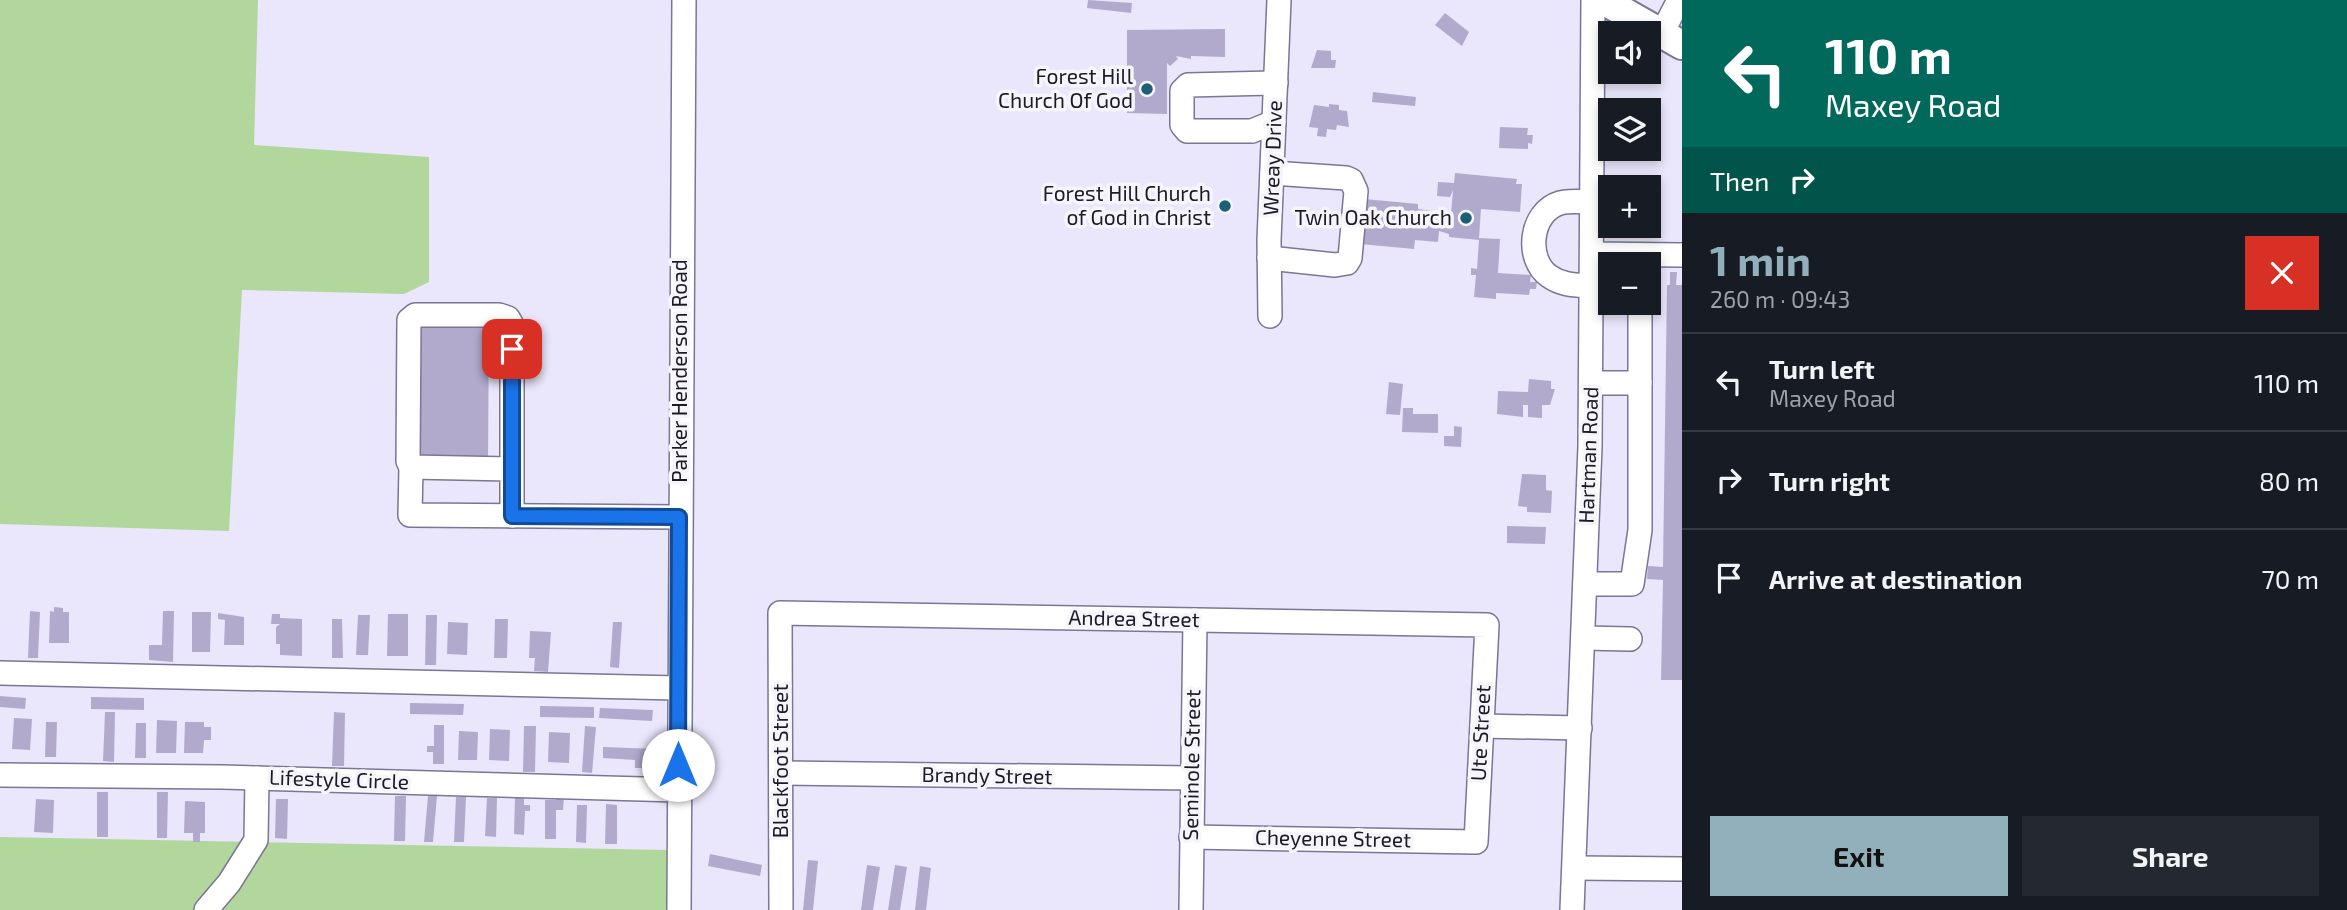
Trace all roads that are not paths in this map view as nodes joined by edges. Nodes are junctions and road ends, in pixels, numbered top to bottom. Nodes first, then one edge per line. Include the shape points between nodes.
1 (684, 0) edge
2 (1279, 0) edge
3 (1593, 0) edge
4 (1603, 0) edge
5 (1679, 0) edge
6 (1672, 39) edge
7 (1276, 83) junction
8 (1274, 122) junction
9 (1272, 173) junction
10 (1593, 202) junction
11 (1592, 254) junction
12 (1598, 255) edge
13 (1682, 255) edge
14 (1661, 257) edge
15 (1269, 258) junction
16 (1592, 286) junction
17 (1640, 315) edge
18 (1270, 316) dead end
19 (1591, 383) junction
20 (1640, 383) junction
21 (411, 467) junction
22 (512, 469) junction
23 (512, 516) junction
24 (679, 517) junction
25 (1585, 584) junction
26 (780, 613) joint
27 (1195, 620) junction
28 (1487, 625) joint
29 (1583, 638) junction
30 (1630, 639) dead end
31 (0, 673) edge
32 (678, 688) junction
33 (1482, 726) junction
34 (1580, 728) junction
35 (782, 773) junction
36 (0, 775) edge
37 (257, 778) junction
38 (1192, 778) junction
39 (678, 790) junction
40 (1191, 837) junction
41 (1476, 842) joint
42 (1575, 868) junction
43 (1682, 869) edge
44 (205, 910) edge
45 (679, 910) edge
46 (781, 910) edge
47 (1191, 910) edge
48 (1572, 910) edge

1 - 24 street, Parker Henderson Road
2 - 7 street, Wreay Drive
3 - 10 street, Hartman Road
4 - 6 main road
5 - 6 street
7 - 8 street, Wreay Drive
7 - 8 street via 1188,85 1182,91 1182,125 1187,131 1252,131
8 - 9 street, Wreay Drive
9 - 15 street, Wreay Drive
9 - 15 street via 1346,178 1356,191 1347,263
10 - 11 street, Hartman Road
10 - 16 street via 1564,202 1552,207 1539,223 1534,246 1537,262 1551,278
11 - 12 street
11 - 16 street, Hartman Road
13 - 14 street
15 - 18 street, Wreay Drive
16 - 19 street, Hartman Road
17 - 20 street
19 - 20 street
19 - 25 street, Hartman Road
20 - 25 street via 1640,530 1632,584
21 - 22 street
21 - 22 street via 409,320 421,313 508,318 512,325
21 - 23 street via 410,515
22 - 23 street
23 - 24 street
24 - 32 street, Parker Henderson Road
25 - 29 street, Hartman Road
26 - 27 street, Andrea Street
26 - 35 street, Blackfoot Street
27 - 28 street, Andrea Street
27 - 38 street, Seminole Street
28 - 33 street, Ute Street
29 - 30 street
29 - 34 street, Hartman Road
31 - 32 street
32 - 39 street, Parker Henderson Road
33 - 34 street
33 - 41 street, Ute Street
34 - 42 street, Hartman Road
35 - 38 street, Brandy Street
35 - 46 street, Blackfoot Street
36 - 37 street, Lifestyle Circle
37 - 39 street, Lifestyle Circle
37 - 44 street via 256,840
38 - 40 street, Seminole Street
39 - 45 street, Parker Henderson Road
40 - 41 street, Cheyenne Street
40 - 47 street, Seminole Street
42 - 43 street
42 - 48 street, Hartman Road

